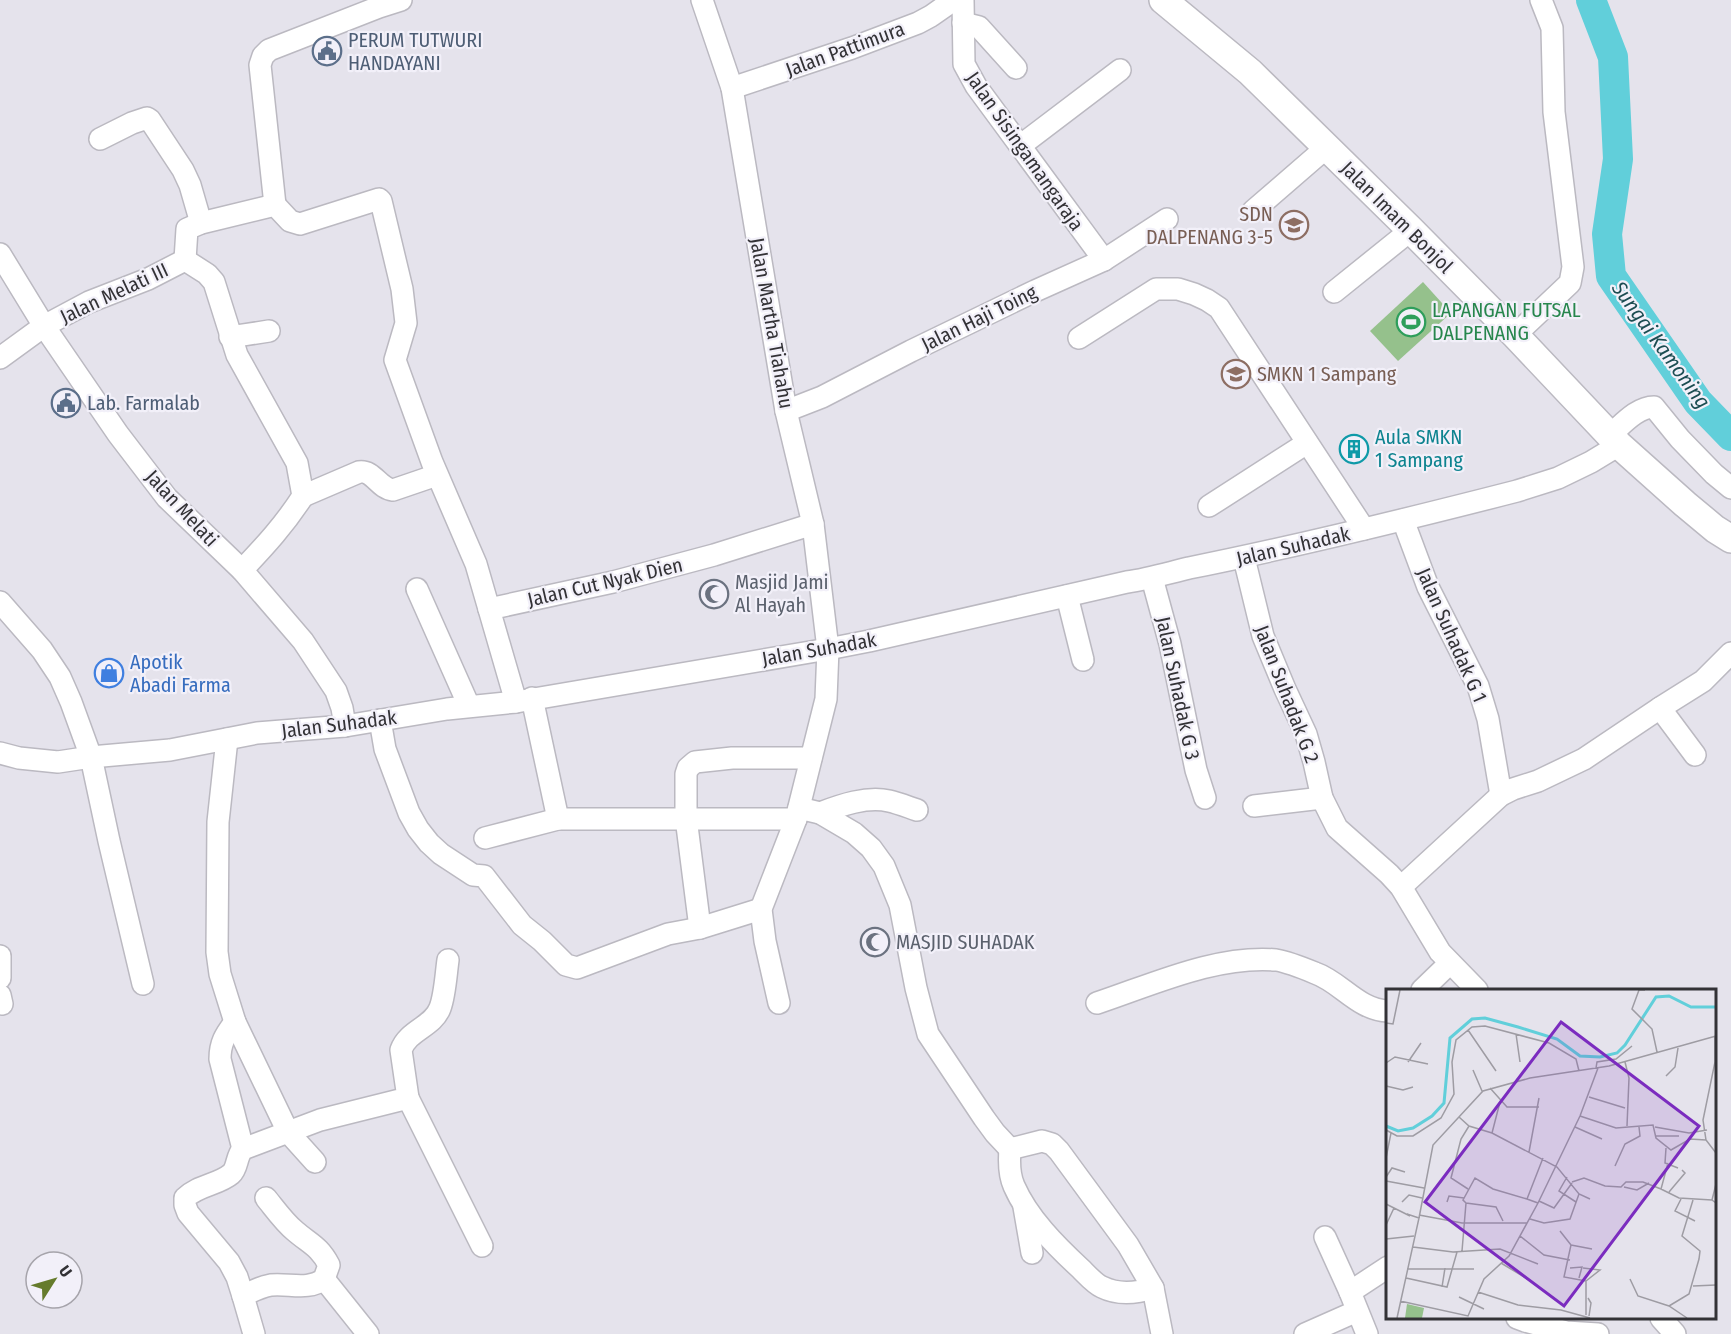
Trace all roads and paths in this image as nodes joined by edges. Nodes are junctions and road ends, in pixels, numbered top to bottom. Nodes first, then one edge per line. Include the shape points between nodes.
1 (401, 0) edge
2 (702, 0) edge
3 (954, 0) edge
4 (963, 0) edge
5 (1162, 0) edge
6 (1541, 0) edge
7 (963, 23) junction
8 (1016, 68) dead end
9 (1120, 70) dead end
10 (732, 88) junction
11 (100, 139) dead end
12 (1020, 146) junction
13 (1327, 147) junction
14 (275, 205) junction
15 (1253, 211) dead end
16 (1167, 219) dead end
17 (201, 223) junction
18 (1411, 230) junction
19 (0, 254) edge
20 (184, 260) junction
21 (1104, 260) junction
22 (1334, 292) dead end
23 (44, 326) junction
24 (269, 331) dead end
25 (1515, 335) junction
26 (230, 337) junction
27 (1079, 338) dead end
28 (0, 358) edge
29 (786, 411) junction
30 (1615, 440) junction
31 (1307, 443) junction
32 (437, 475) junction
33 (1731, 488) edge
34 (303, 496) junction
35 (1209, 506) dead end
36 (1403, 520) junction
37 (813, 524) junction
38 (1364, 529) junction
39 (1731, 539) edge
40 (1244, 558) junction
41 (242, 570) junction
42 (1152, 578) junction
43 (417, 589) dead end
44 (1067, 596) junction
45 (0, 602) edge
46 (489, 609) junction
47 (828, 649) junction
48 (1731, 653) edge
49 (1083, 660) dead end
50 (524, 700) junction
51 (469, 706) junction
52 (1659, 708) junction
53 (380, 720) junction
54 (345, 726) junction
55 (227, 739) junction
56 (0, 753) edge
57 (1695, 755) dead end
58 (91, 757) junction
59 (811, 758) junction
60 (1501, 795) junction
61 (1205, 798) dead end
62 (1322, 798) junction
63 (1254, 806) dead end
64 (917, 810) dead end
65 (820, 813) junction
66 (797, 814) junction
67 (686, 818) junction
68 (558, 819) junction
69 (485, 838) dead end
70 (1401, 887) junction
71 (761, 909) junction
72 (700, 928) junction
73 (0, 956) edge
74 (448, 960) dead end
75 (1449, 963) junction
76 (0, 978) edge
77 (143, 984) dead end
78 (1423, 989) edge
79 (1477, 989) edge
80 (779, 1003) dead end
81 (1097, 1003) dead end
82 (1386, 1011) edge
83 (235, 1022) junction
84 (408, 1098) junction
85 (288, 1132) junction
86 (243, 1149) junction
87 (1010, 1149) junction
88 (315, 1162) dead end
89 (266, 1198) dead end
90 (1024, 1204) junction
91 (1325, 1237) dead end
92 (482, 1246) dead end
93 (1032, 1253) dead end
94 (1386, 1269) edge
95 (324, 1279) junction
96 (1153, 1288) junction
97 (243, 1296) junction
98 (1354, 1301) junction
99 (1521, 1319) edge
100 (1663, 1319) edge
101 (254, 1334) edge
102 (368, 1334) edge
103 (1162, 1334) edge
104 (1305, 1334) edge
105 (1367, 1334) edge
106 (1598, 1334) edge
107 (1676, 1334) edge

1 - 14 street via 269,50 263,56 260,65
2 - 10 street, Jalan Martha Tiahahu
3 - 10 street, Jalan Pattimura via 918,22
4 - 7 street, Jalan Sisingamangaraja
5 - 13 main road, Jalan Imam Bonjol via 1250,72
6 - 25 street via 1552,28 1554,112 1573,267 1570,284
7 - 8 street via 980,27
7 - 12 street, Jalan Sisingamangaraja via 964,64 975,86
9 - 12 street
10 - 29 street, Jalan Martha Tiahahu
11 - 17 street via 132,123 150,120 187,178
12 - 21 street, Jalan Sisingamangaraja
13 - 15 street
13 - 18 main road, Jalan Imam Bonjol
14 - 17 street
14 - 32 street via 290,221 300,224 379,200 382,203 406,323 395,360
16 - 21 street, Jalan Haji Toing
17 - 20 street via 187,229
18 - 22 street
18 - 25 main road, Jalan Imam Bonjol
19 - 23 street, Jalan Melati
20 - 23 street, Jalan Melati III
20 - 26 street via 213,282
21 - 29 street, Jalan Haji Toing
23 - 28 street, Jalan Melati III
23 - 41 street, Jalan Melati via 167,498
24 - 26 street
25 - 30 main road, Jalan Imam Bonjol
26 - 34 street via 297,463
27 - 31 street via 1156,289 1178,290 1207,300 1219,308
29 - 37 street, Jalan Martha Tiahahu
30 - 33 street, Jalan Suhadak via 1631,417 1654,407
30 - 36 street, Jalan Suhadak via 1591,462 1548,481
30 - 39 main road, Jalan Imam Bonjol via 1685,504
31 - 35 street
31 - 38 street
32 - 34 street via 393,490 369,472 359,472
32 - 46 street via 476,564
34 - 41 street via 290,517
36 - 38 street, Jalan Suhadak
36 - 60 street, Jalan Suhadak G 1 via 1428,587 1478,686 1488,718
37 - 46 street, Jalan Cut Nyak Dien via 613,582
37 - 47 street, Jalan Martha Tiahahu
38 - 40 street, Jalan Suhadak
40 - 42 street, Jalan Suhadak
40 - 62 street, Jalan Suhadak G 2 via 1263,636 1306,734
41 - 54 street, Jalan Melati via 303,641 336,691
42 - 44 street, Jalan Suhadak
42 - 61 street, Jalan Suhadak G 3
43 - 51 street
44 - 47 street, Jalan Suhadak
44 - 49 street
45 - 58 street via 60,677
46 - 50 street
47 - 50 street, Jalan Suhadak
47 - 59 street, Jalan Martha Tiahahu via 826,699
48 - 52 street via 1703,681
50 - 51 street, Jalan Suhadak
50 - 68 street
51 - 53 street, Jalan Suhadak
52 - 57 street
52 - 60 street via 1584,759
53 - 54 street, Jalan Suhadak
53 - 72 street via 386,749 418,829 441,854 473,875 484,876 522,924 566,965 577,968 668,934
54 - 55 street, Jalan Suhadak
55 - 58 street, Jalan Suhadak via 170,750
55 - 83 street via 218,822 217,952
56 - 58 street, Jalan Suhadak via 58,762
58 - 77 street
59 - 66 street, Jalan Martha Tiahahu
59 - 67 street via 695,762 686,774
60 - 70 street
62 - 63 street
62 - 70 street, Jalan Suhadak G 2 via 1337,828
64 - 65 street via 888,800 872,800
65 - 66 street
65 - 87 street via 854,833 884,866 900,905 928,1034
66 - 67 street
66 - 71 street, Jalan Martha Tiahahu
67 - 68 street
67 - 72 street
68 - 69 street
70 - 75 street
71 - 72 street
71 - 80 street
73 - 76 street
74 - 84 street via 441,1008 410,1036 401,1050
75 - 78 street
75 - 79 street
81 - 82 street via 1207,966 1238,960 1278,960 1318,974 1356,999
83 - 85 street
83 - 86 street via 223,1038 220,1059
84 - 85 street
84 - 92 street
85 - 86 street
85 - 88 street
86 - 97 street via 231,1174 195,1190 184,1202 188,1213 229,1262
87 - 90 street via 1008,1162 1013,1185
87 - 96 street via 1042,1141 1052,1144 1128,1245
89 - 95 street via 294,1231 324,1256 328,1265
90 - 93 street
90 - 96 street via 1052,1242 1102,1287 1121,1292
91 - 98 street
94 - 98 street
95 - 97 street via 312,1285 271,1285
95 - 102 street
96 - 103 street
97 - 101 street
98 - 104 street
98 - 105 street
99 - 106 street via 1566,1332
100 - 107 street

